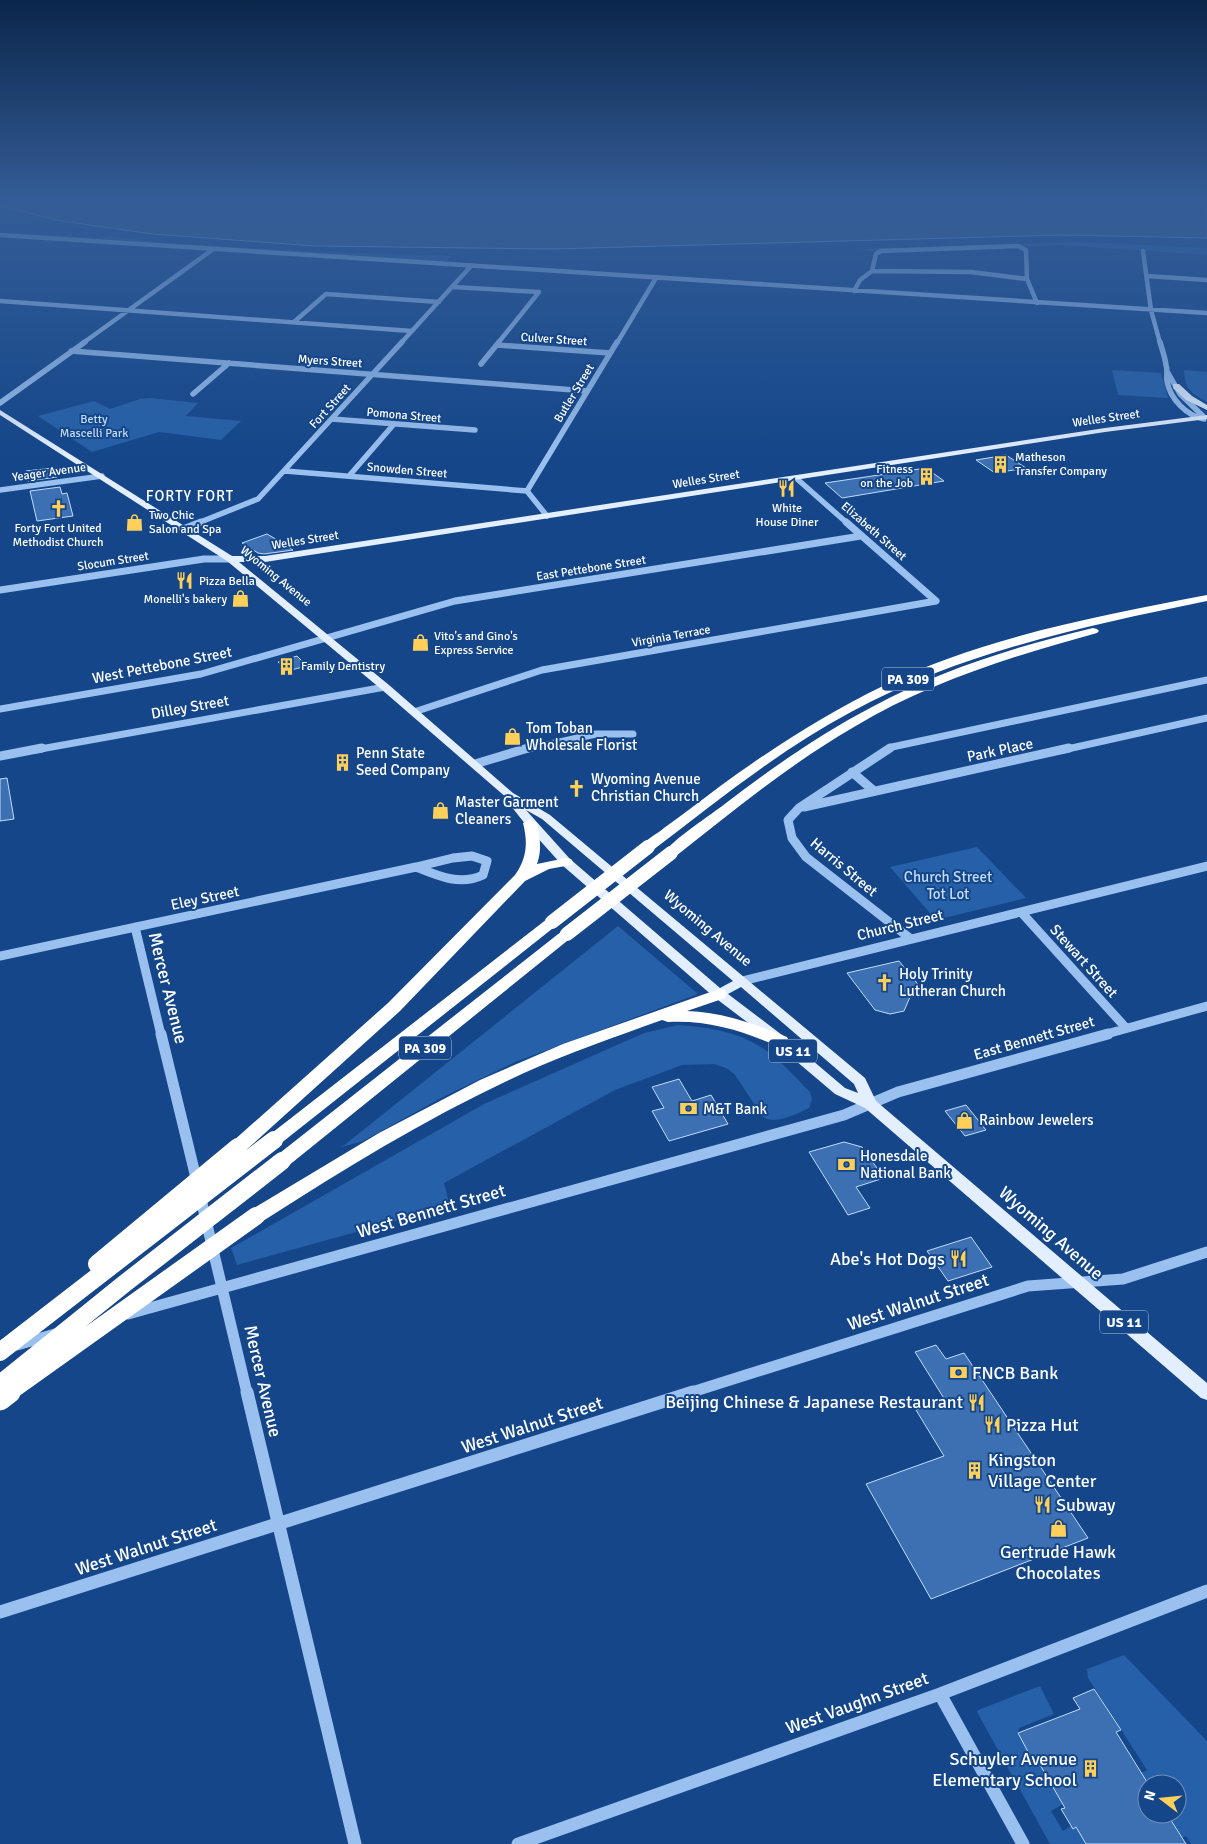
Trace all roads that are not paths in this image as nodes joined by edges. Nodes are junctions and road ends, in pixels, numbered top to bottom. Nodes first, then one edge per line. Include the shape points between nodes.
1 (163, 285) edge
2 (652, 285) edge
3 (763, 285) edge
4 (857, 285) edge
5 (1030, 285) edge
6 (1148, 285) edge
7 (453, 287) joint
8 (854, 291) junction
9 (0, 301) edge
10 (439, 302) junction
11 (1037, 303) junction
12 (128, 310) junction
13 (1151, 310) junction
14 (1207, 314) edge
15 (294, 322) junction
16 (412, 331) junction
17 (497, 345) junction
18 (71, 351) junction
19 (610, 353) junction
20 (229, 363) junction
21 (482, 364) dead end
22 (1168, 373) junction
23 (372, 374) junction
24 (1176, 386) junction
25 (587, 391) junction
26 (193, 394) dead end
27 (0, 402) edge
28 (1207, 408) edge
29 (0, 412) edge
30 (1194, 417) junction
31 (1206, 418) edge
32 (332, 419) junction
33 (1184, 419) junction
34 (394, 424) junction
35 (475, 430) dead end
36 (285, 471) junction
37 (102, 476) junction
38 (349, 476) junction
39 (796, 478) junction
40 (0, 490) edge
41 (527, 491) junction
42 (547, 516) junction
43 (183, 528) junction
44 (861, 536) junction
45 (230, 559) junction
46 (0, 590) edge
47 (1207, 598) edge
48 (936, 600) joint
49 (1207, 608) edge
50 (328, 639) junction
51 (1207, 680) edge
52 (385, 687) junction
53 (0, 709) edge
54 (414, 712) junction
55 (1207, 718) edge
56 (633, 734) dead end
57 (0, 756) edge
58 (475, 764) junction
59 (852, 772) junction
60 (874, 791) junction
61 (509, 795) junction
62 (799, 808) junction
63 (530, 823) junction
64 (599, 861) junction
65 (566, 862) junction
66 (1207, 866) edge
67 (416, 867) junction
68 (520, 878) junction
69 (1021, 912) junction
70 (135, 927) junction
71 (911, 939) junction
72 (0, 956) edge
73 (742, 981) junction
74 (719, 994) junction
75 (1207, 1006) edge
76 (651, 1019) junction
77 (1126, 1028) junction
78 (781, 1041) junction
79 (870, 1104) junction
80 (1207, 1252) edge
81 (1077, 1282) junction
82 (222, 1288) junction
83 (0, 1343) edge
84 (0, 1350) edge
85 (0, 1384) edge
86 (1207, 1392) edge
87 (0, 1399) edge
88 (279, 1524) junction
89 (1207, 1591) edge
90 (0, 1612) edge
91 (940, 1694) junction
92 (355, 1844) edge
93 (518, 1844) edge
94 (1023, 1844) edge

1 - 12 street
2 - 19 street, Butler Street
3 - 8 street
4 - 8 street
5 - 11 street
6 - 13 street
7 - 10 street, Fort Street
7 - 17 street, Culver Street via 539,292
8 - 11 street
9 - 12 street
10 - 15 street via 326,294
10 - 16 street, Fort Street
11 - 13 street
12 - 15 street
12 - 18 street
13 - 14 street
13 - 22 street
15 - 16 street
16 - 23 street, Fort Street
17 - 19 street, Culver Street
17 - 21 street, Culver Street
18 - 20 street, Myers Street
18 - 27 street
19 - 25 street, Butler Street
20 - 23 street, Myers Street
20 - 26 street
22 - 24 street
22 - 30 street via 1171,393
23 - 25 street, Myers Street
23 - 32 street, Fort Street
24 - 28 main road
24 - 31 street via 1186,401
25 - 41 street, Butler Street
29 - 37 main road, Wyoming Avenue / US 11
30 - 31 main road, Welles Street
30 - 33 main road, Welles Street
31 - 33 main road, Welles Street
32 - 34 street, Pomona Street
32 - 36 street, Fort Street
33 - 39 main road, Welles Street
34 - 35 street, Pomona Street
34 - 38 street
36 - 38 street, Snowden Street
36 - 43 street, Fort Street via 258,499
37 - 40 street, Yeager Avenue
37 - 43 main road, Wyoming Avenue / US 11
38 - 41 street, Snowden Street
39 - 42 main road, Welles Street
39 - 44 street, Elizabeth Street
41 - 42 street
42 - 45 main road, Welles Street via 265,559
43 - 45 main road, Wyoming Avenue / US 11
44 - 48 street, Elizabeth Street
44 - 50 street, East Pettebone Street via 455,601
45 - 46 street, Slocum Street via 204,559
45 - 50 main road, Wyoming Avenue / US 11
47 - 84 highway, PA 309, bridge via 1053,630 943,666 897,684 808,731 648,847
48 - 54 street, Virginia Terrace via 542,670
49 - 85 highway, PA 309, bridge via 1103,629 984,663 908,694 850,724 806,752 567,934
50 - 52 main road, Wyoming Avenue / US 11
50 - 53 street, West Pettebone Street via 202,674
51 - 59 street via 892,747
52 - 54 main road, Wyoming Avenue / US 11
52 - 57 street, Dilley Street
54 - 58 main road, Wyoming Avenue / US 11
55 - 60 street, Park Place
56 - 58 street via 596,734
58 - 61 main road, Wyoming Avenue / US 11
59 - 60 street
59 - 62 street
60 - 62 street, Park Place
61 - 63 main road, Wyoming Avenue / US 11
61 - 64 main road, Wyoming Avenue / US 11 via 546,817
62 - 71 street, Harris Street via 788,820 792,838 806,857
63 - 65 main road, Wyoming Avenue / US 11
63 - 68 highway via 534,852
64 - 65 main road
64 - 73 main road, Wyoming Avenue / US 11
65 - 68 highway via 545,866
65 - 74 main road, Wyoming Avenue / US 11
66 - 69 street, Church Street
67 - 67 street, Eley Street via 474,856 487,862 483,875 465,881
67 - 70 street, Eley Street
68 - 83 highway, bridge via 394,1007 238,1147
69 - 71 street, Church Street
69 - 77 street, Stewart Street
70 - 72 street, Eley Street
70 - 82 street, Mercer Avenue
71 - 73 street, Church Street
73 - 74 main road, Church Street
73 - 79 main road, Wyoming Avenue / US 11 via 860,1081
74 - 76 highway
74 - 78 main road, Wyoming Avenue / US 11
75 - 77 street, East Bennett Street
76 - 78 highway via 687,1016 722,1020
76 - 87 highway, bridge via 486,1084 396,1132 256,1216
77 - 79 street, East Bennett Street via 898,1092
78 - 79 main road, Wyoming Avenue / US 11 via 840,1091
79 - 81 main road, Wyoming Avenue / US 11
79 - 82 street, West Bennett Street via 844,1115
80 - 81 street, West Walnut Street via 1123,1279
81 - 86 main road, Wyoming Avenue / US 11
81 - 88 street, West Walnut Street via 1028,1286
82 - 84 street, West Bennett Street
82 - 88 street, Mercer Avenue
88 - 90 street, West Walnut Street
88 - 92 street, Mercer Avenue
89 - 91 street, West Vaughn Street
91 - 93 street, West Vaughn Street
91 - 94 street

